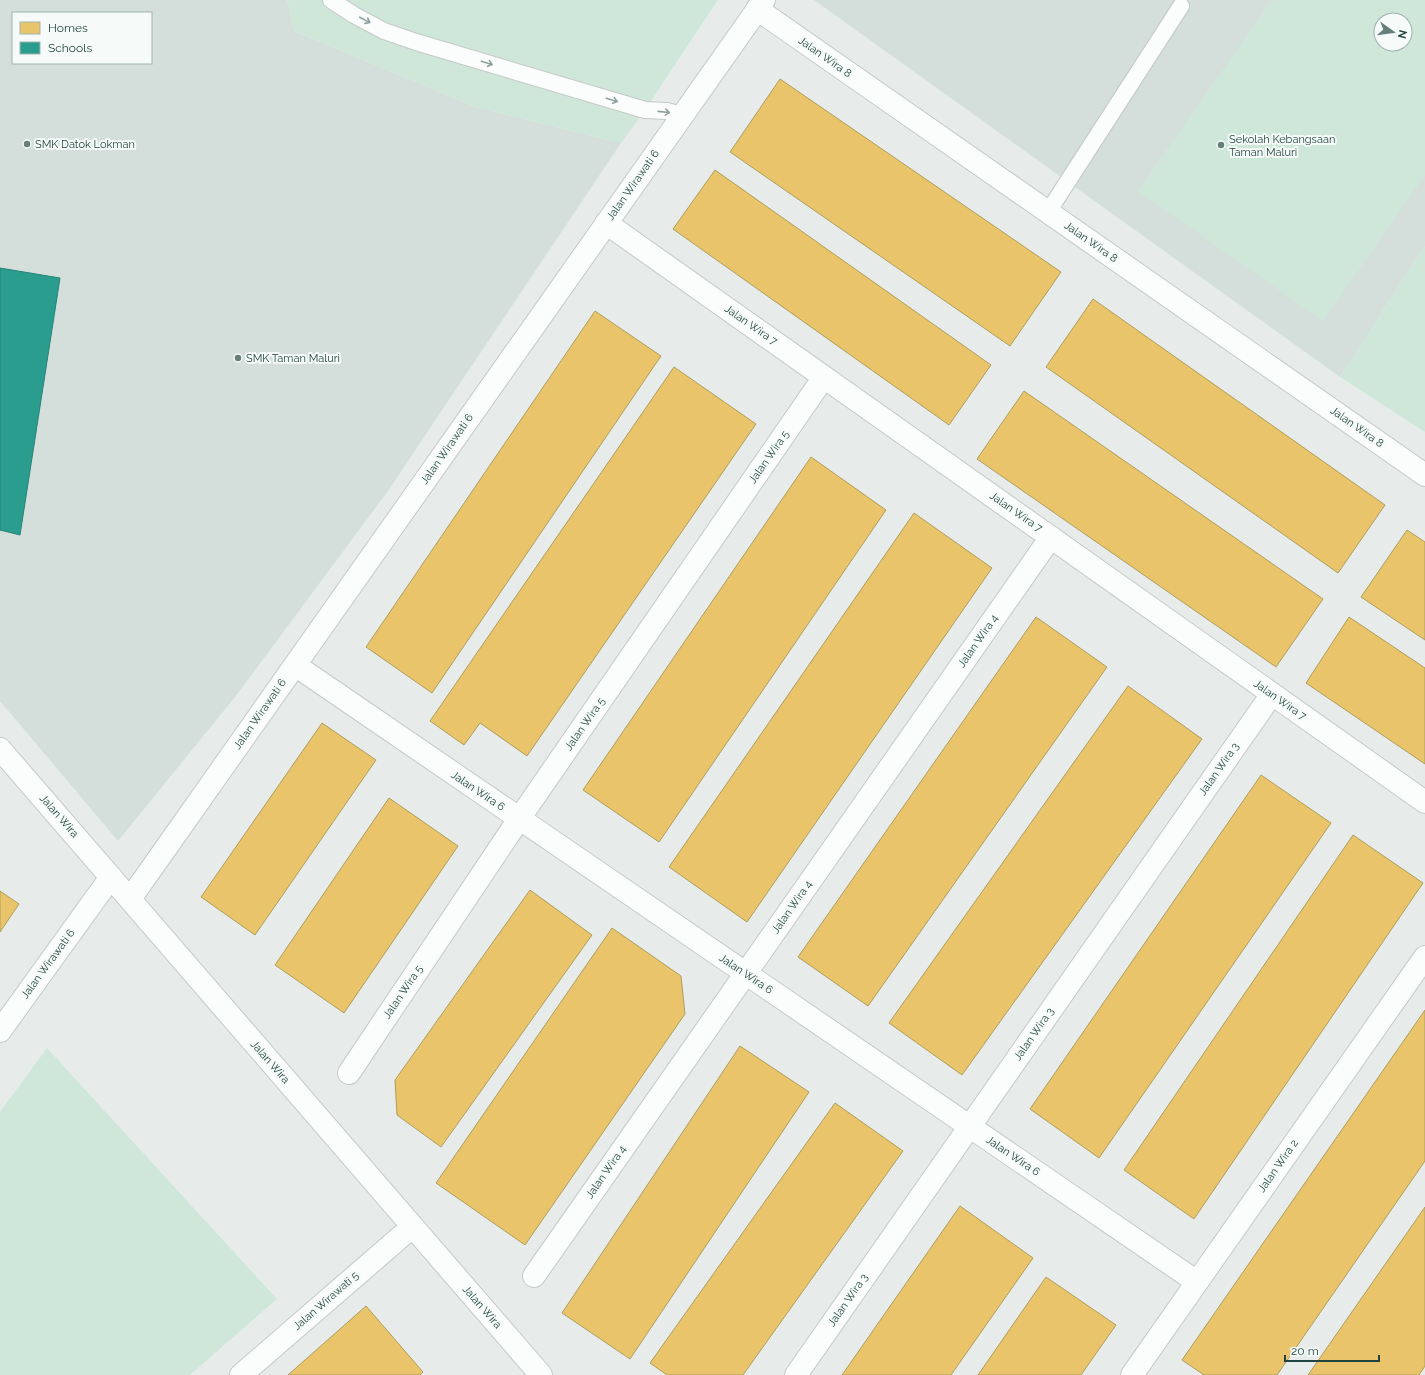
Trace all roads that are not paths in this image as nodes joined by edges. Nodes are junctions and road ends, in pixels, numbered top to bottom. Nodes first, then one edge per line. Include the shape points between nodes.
1 (331, 0) edge
2 (760, 5) edge
3 (1181, 6) dead end
4 (682, 115) junction
5 (1048, 212) junction
6 (606, 223) junction
7 (824, 377) junction
8 (1425, 474) edge
9 (1051, 537) junction
10 (294, 665) junction
11 (1272, 694) junction
12 (0, 749) edge
13 (1425, 802) edge
14 (519, 819) junction
15 (111, 877) junction
16 (130, 899) junction
17 (1425, 957) edge
18 (746, 974) junction
19 (0, 1031) edge
20 (349, 1073) dead end
21 (970, 1126) junction
22 (412, 1227) junction
23 (534, 1276) dead end
24 (1197, 1282) junction
25 (241, 1375) edge
26 (541, 1375) edge
27 (796, 1375) edge
28 (1132, 1375) edge

1 -> 4 lane via 384,31 416,42 645,110
2 - 4 street, Jalan Wirawati 6
2 - 5 street, Jalan Wira 8
3 - 5 lane
4 - 6 street, Jalan Wirawati 6
5 - 8 street, Jalan Wira 8
6 - 7 street, Jalan Wira 7
6 - 10 street, Jalan Wirawati 6
7 - 9 street, Jalan Wira 7
7 - 14 street, Jalan Wira 5
9 - 11 street, Jalan Wira 7
9 - 18 street, Jalan Wira 4
10 - 14 street, Jalan Wira 6
10 - 16 street, Jalan Wirawati 6
11 - 13 street, Jalan Wira 7
11 - 21 street, Jalan Wira 3
12 - 15 street, Jalan Wira
14 - 18 street, Jalan Wira 6
14 - 20 street, Jalan Wira 5
15 - 16 street, Jalan Wira
15 - 19 street, Jalan Wirawati 6
16 - 22 street, Jalan Wira
17 - 24 street, Jalan Wira 2
18 - 21 street, Jalan Wira 6
18 - 23 street, Jalan Wira 4
21 - 24 street, Jalan Wira 6
21 - 27 street, Jalan Wira 3
22 - 25 street, Jalan Wirawati 5
22 - 26 street, Jalan Wira
24 - 28 street, Jalan Wira 2

